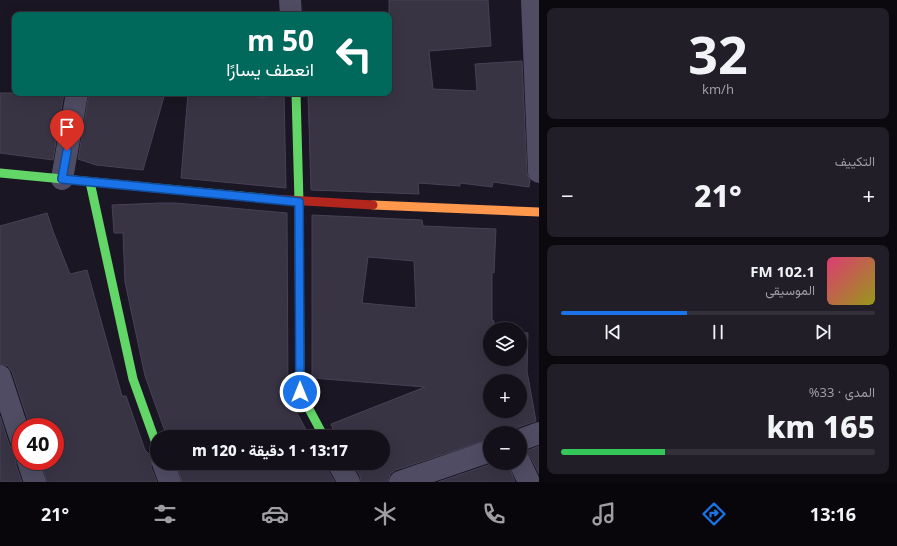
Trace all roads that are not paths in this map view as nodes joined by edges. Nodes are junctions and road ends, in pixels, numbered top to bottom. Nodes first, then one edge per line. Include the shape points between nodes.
1 (290, 0) edge
2 (532, 0) edge
3 (291, 12) edge
4 (76, 96) edge
5 (296, 96) edge
6 (539, 172) edge
7 (0, 173) edge
8 (62, 179) junction
9 (90, 182) junction
10 (299, 202) junction
11 (539, 212) edge
12 (0, 376) edge
13 (14, 418) edge
14 (151, 430) edge
15 (320, 430) edge
16 (539, 433) edge
17 (527, 437) edge
18 (483, 453) edge
19 (31, 470) edge
20 (166, 470) edge
21 (342, 470) edge
22 (523, 470) edge
23 (35, 482) edge
24 (170, 482) edge
25 (349, 482) edge
26 (400, 482) edge
27 (529, 482) edge

1 - 3 street
2 - 6 street
4 - 8 street
5 - 10 street
7 - 8 street
8 - 9 street
9 - 10 street
9 - 14 street via 133,379
10 - 11 street
10 - 15 street via 300,392
12 - 13 street
16 - 17 street
18 - 26 street
19 - 23 street
20 - 24 street
21 - 25 street
22 - 27 street

